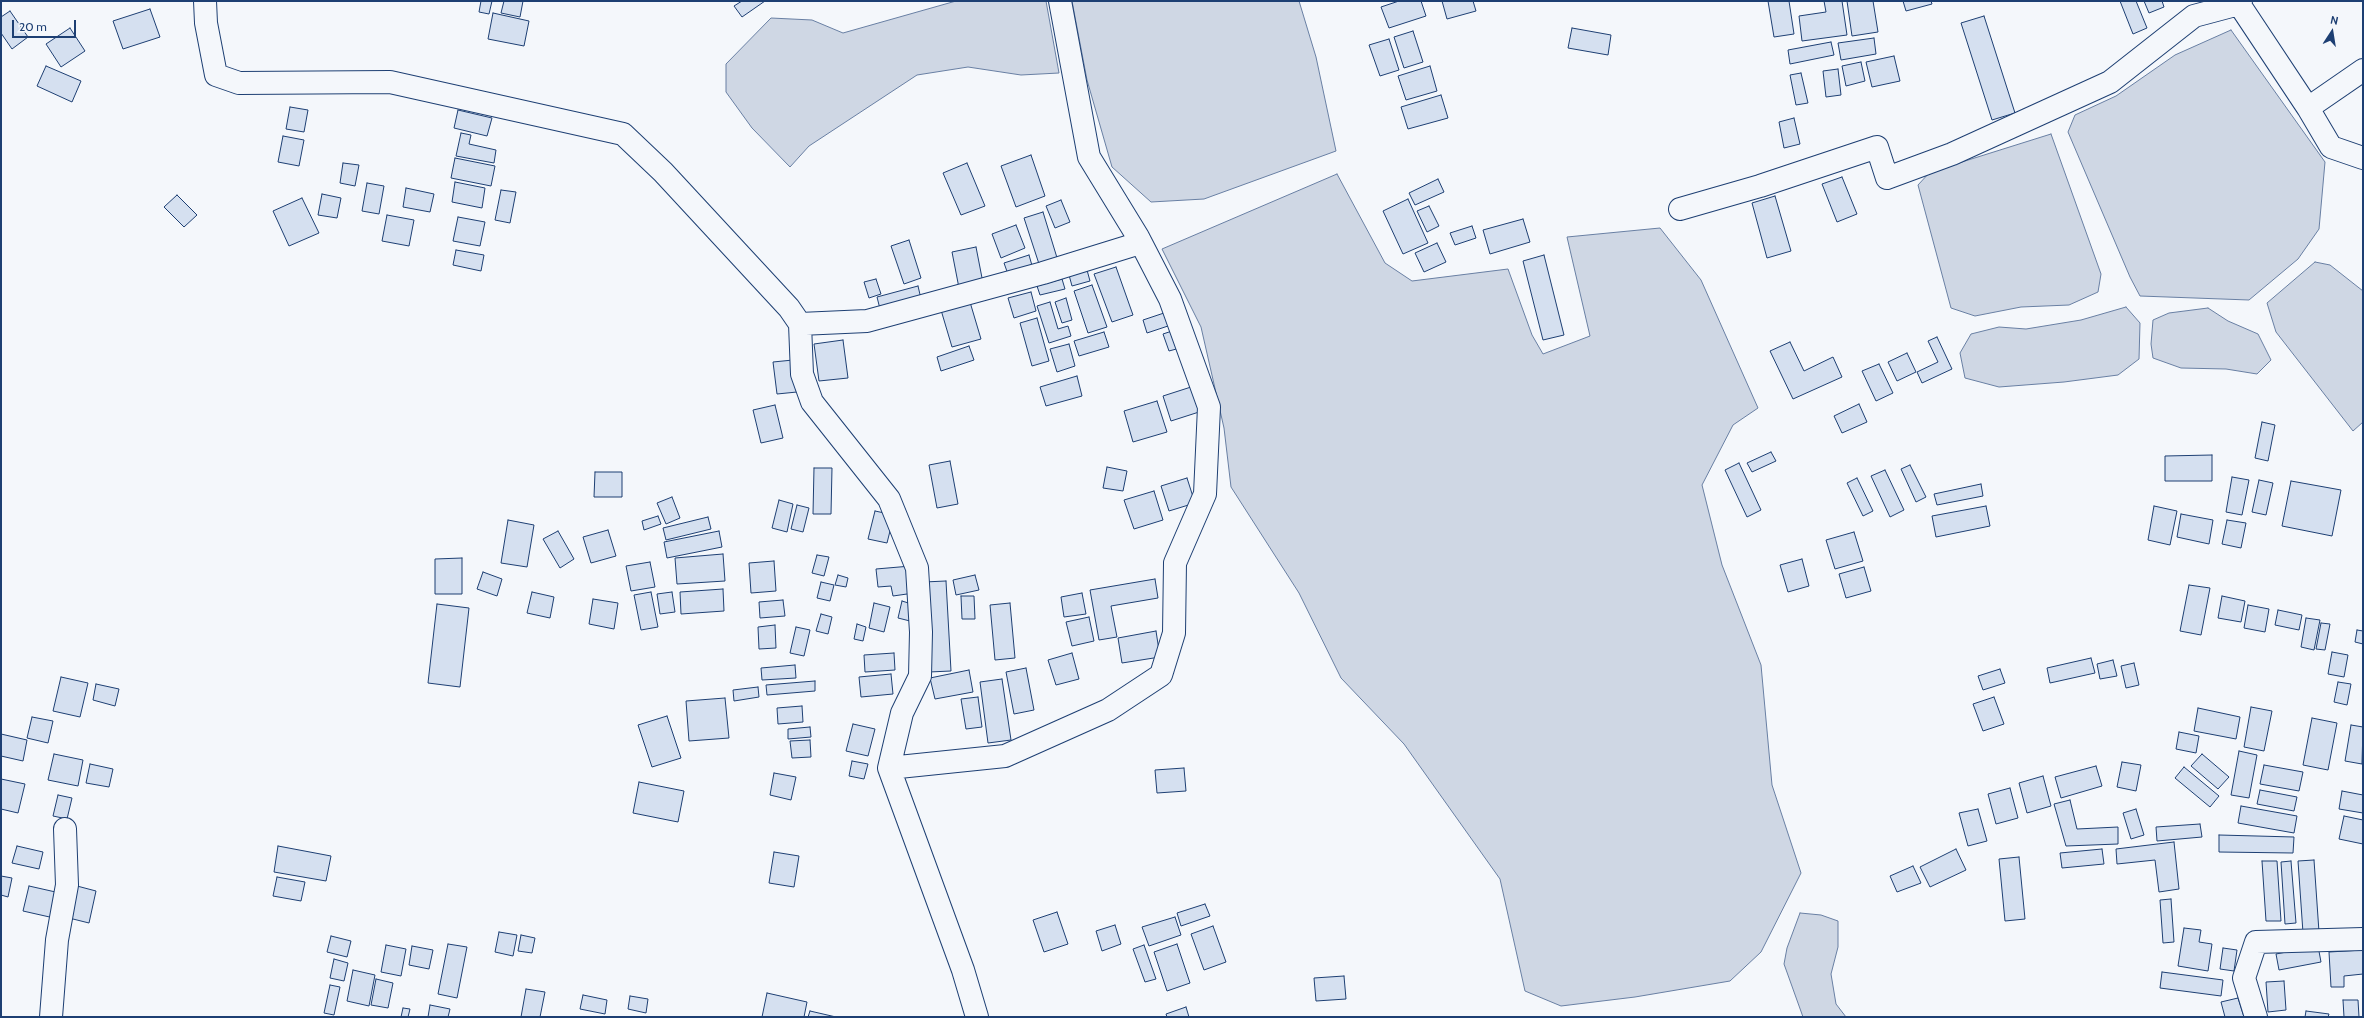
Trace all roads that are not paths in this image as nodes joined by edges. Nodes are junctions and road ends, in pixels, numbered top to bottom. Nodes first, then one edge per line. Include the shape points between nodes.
1 (205, 1) edge
2 (1060, 1) edge
3 (2240, 2) edge
4 (2363, 70) edge
5 (2308, 108) junction
6 (2363, 158) edge
7 (1680, 209) dead end
8 (1140, 243) junction
9 (800, 324) junction
10 (889, 768) junction
11 (65, 829) dead end
12 (2363, 939) edge
13 (51, 1017) edge
14 (976, 1017) edge
15 (2256, 1017) edge

1 - 9 street via 206,23 216,75 239,83 390,82 623,134 663,172 783,302
2 - 8 street via 1089,157
3 - 5 street
3 - 7 street via 2194,16 2110,82 1945,157 1887,178 1877,147 1760,186
4 - 5 street
5 - 6 street via 2330,146
8 - 9 street via 1043,274 867,321
8 - 10 street via 1170,299 1209,407 1205,494 1175,563 1174,633 1161,675 1108,710 1005,756
9 - 10 street via 802,374 812,402 889,499 917,568 921,632 920,676 902,713
10 - 14 street via 963,970
11 - 13 street via 67,885 57,940
12 - 15 street via 2256,942 2244,978

